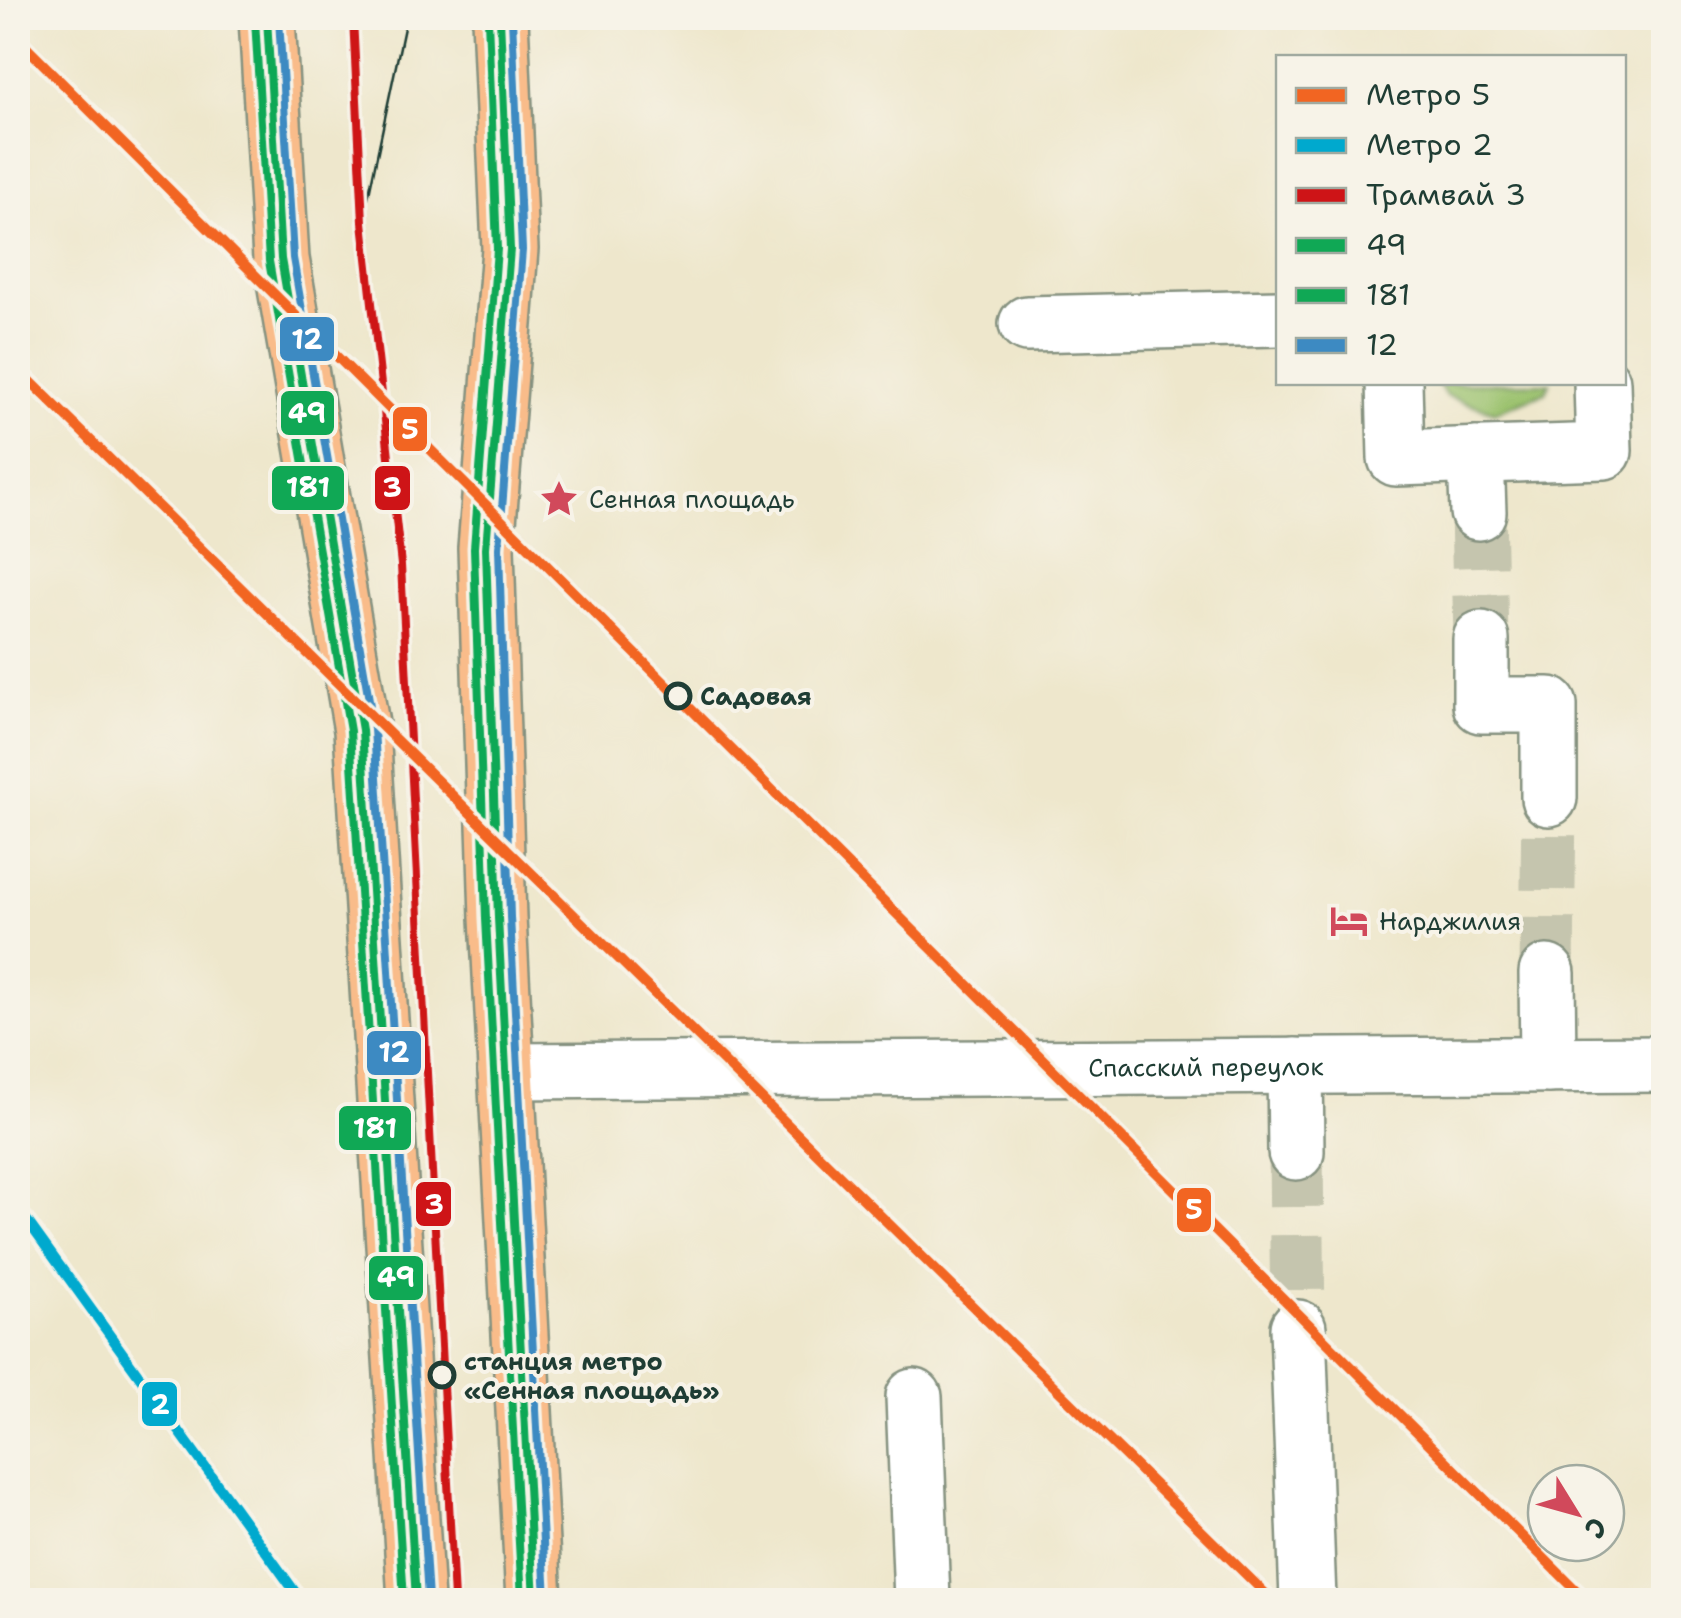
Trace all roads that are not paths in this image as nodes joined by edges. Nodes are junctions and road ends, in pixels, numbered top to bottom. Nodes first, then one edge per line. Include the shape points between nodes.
1 (266, 18) edge
2 (500, 18) edge
3 (1276, 318) edge
4 (1027, 324) dead end
5 (1394, 385) edge
6 (1602, 385) edge
7 (1476, 456) junction
8 (1478, 512) tunnel mouth
9 (1481, 640) tunnel mouth
10 (1549, 798) tunnel mouth
11 (1547, 972) tunnel mouth
12 (1548, 1064) junction
13 (1664, 1064) edge
14 (1295, 1066) junction
15 (506, 1071) junction
16 (1296, 1152) tunnel mouth
17 (1298, 1328) tunnel mouth
18 (914, 1397) dead end
19 (416, 1600) edge
20 (534, 1600) edge
21 (922, 1600) edge
22 (1308, 1600) edge

1 - 19 main road via 280,260 362,730
2 - 15 main road via 510,249 486,548
3 - 4 street
5 - 7 street via 1396,458
6 - 7 street via 1604,451
7 - 8 street
9 - 10 street via 1481,705 1549,705
11 - 12 street
12 - 13 street, Спасский переулок
12 - 14 street, Спасский переулок
14 - 15 street, Спасский переулок
14 - 16 street
15 - 20 main road
17 - 22 street
18 - 21 street

